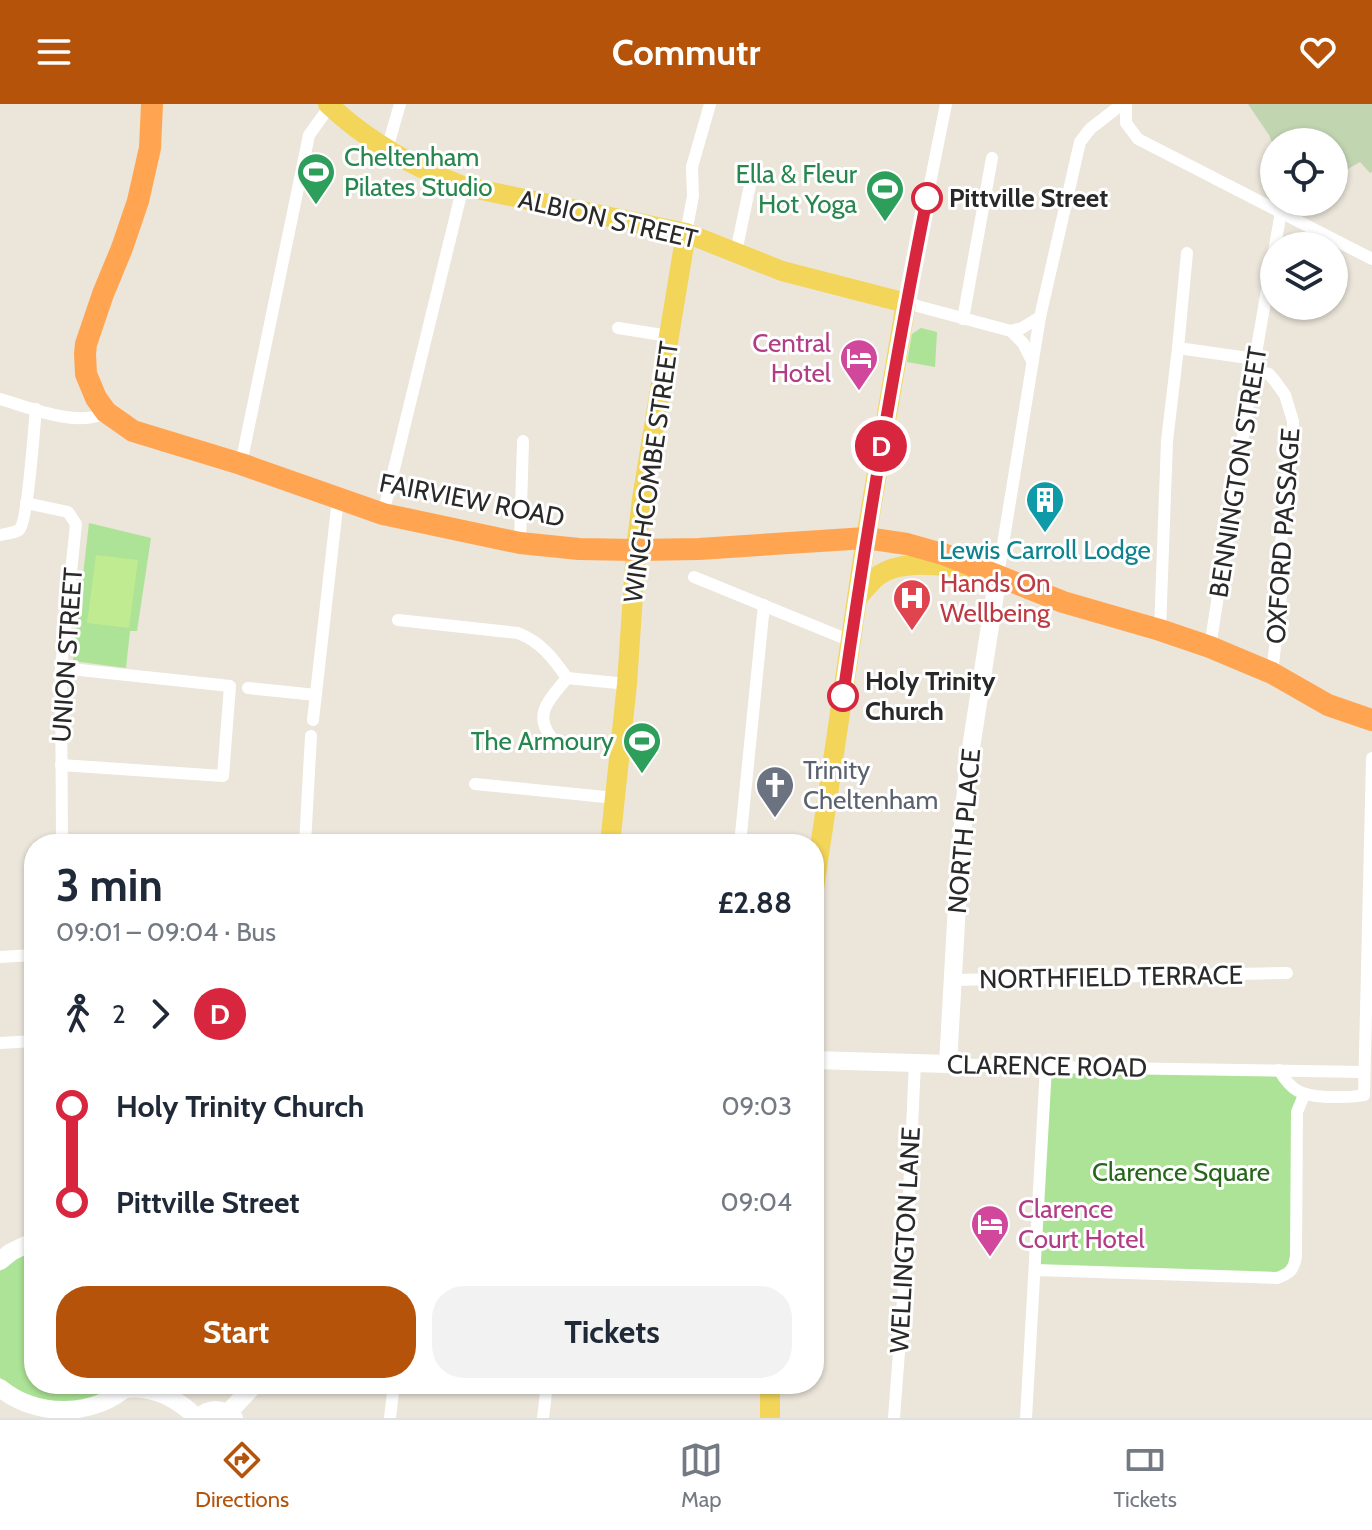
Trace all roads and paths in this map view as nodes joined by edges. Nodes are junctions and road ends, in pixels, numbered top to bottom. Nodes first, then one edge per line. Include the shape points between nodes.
1 (152, 104) edge
2 (400, 104) edge
3 (710, 104) edge
4 (946, 104) edge
5 (1124, 104) edge
6 (329, 105) edge
7 (387, 149) junction
8 (992, 158) dead end
9 (753, 171) dead end
10 (463, 186) junction
11 (1260, 201) edge
12 (1289, 216) edge
13 (686, 233) junction
14 (736, 252) junction
15 (1187, 253) dead end
16 (1372, 259) edge
17 (906, 303) junction
18 (1040, 317) junction
19 (963, 319) junction
20 (1262, 320) edge
21 (618, 328) dead end
22 (1011, 331) junction
23 (669, 336) junction
24 (1178, 348) junction
25 (1032, 362) junction
26 (1254, 365) junction
27 (0, 399) edge
28 (36, 409) junction
29 (106, 412) junction
30 (523, 441) dead end
31 (241, 464) junction
32 (338, 499) junction
33 (26, 503) junction
34 (383, 514) junction
35 (0, 535) edge
36 (866, 538) junction
37 (520, 543) junction
38 (636, 550) junction
39 (990, 572) junction
40 (694, 577) dead end
41 (857, 598) junction
42 (764, 605) junction
43 (398, 620) dead end
44 (1160, 630) junction
45 (851, 641) junction
46 (1210, 647) junction
47 (61, 668) junction
48 (1272, 673) junction
49 (567, 678) junction
50 (627, 684) junction
51 (248, 688) dead end
52 (316, 695) junction
53 (313, 720) dead end
54 (1372, 720) edge
55 (311, 736) dead end
56 (551, 737) dead end
57 (1372, 758) edge
58 (61, 765) junction
59 (475, 784) dead end
60 (615, 798) junction
61 (62, 834) edge
62 (306, 834) edge
63 (611, 834) edge
64 (741, 834) edge
65 (822, 834) edge
66 (24, 956) edge
67 (0, 957) edge
68 (1287, 973) dead end
69 (953, 980) junction
70 (24, 1042) edge
71 (0, 1043) edge
72 (824, 1060) edge
73 (915, 1062) junction
74 (948, 1064) junction
75 (1046, 1067) junction
76 (1279, 1070) junction
77 (1364, 1072) junction
78 (1304, 1095) junction
79 (1368, 1097) edge
80 (24, 1246) edge
81 (0, 1261) edge
82 (1035, 1270) junction
83 (0, 1388) edge
84 (116, 1394) edge
85 (165, 1394) edge
86 (247, 1394) edge
87 (393, 1394) edge
88 (546, 1394) edge
89 (770, 1394) edge
90 (231, 1415) edge
91 (198, 1418) edge
92 (390, 1418) edge
93 (543, 1418) edge
94 (770, 1418) edge
95 (894, 1418) edge
96 (1026, 1418) edge

1 - 29 highway via 150,148 138,201 86,344 86,374
2 - 7 street
3 - 13 street, WINCHCOMBE STREET via 692,167
4 - 17 street
5 - 11 street via 1126,123 1138,139
5 - 18 street, NORTH PLACE via 1080,142
6 - 7 main road, ALBION STREET
6 - 31 street via 309,135
7 - 10 main road, ALBION STREET
8 - 19 street
9 - 14 street
10 - 13 main road, ALBION STREET
10 - 34 street
12 - 16 street
13 - 14 main road, ALBION STREET
13 - 23 main road, WINCHCOMBE STREET
14 - 17 main road, ALBION STREET via 782,271
15 - 24 street
17 - 19 street, ALBION STREET
17 - 36 main road
18 - 22 street
18 - 25 street, NORTH PLACE
19 - 22 street, ALBION STREET
20 - 26 street, BENNINGTON STREET
21 - 23 street
22 - 25 street
23 - 38 main road, WINCHCOMBE STREET
24 - 26 street
24 - 44 street via 1167,441
25 - 39 street, NORTH PLACE
26 - 46 street, BENNINGTON STREET
26 - 48 street, OXFORD PASSAGE via 1285,395 1293,421
27 - 28 street
28 - 29 street via 84,419
28 - 33 street
29 - 31 highway, FAIRVIEW ROAD via 133,431
30 - 37 street
31 - 32 highway, FAIRVIEW ROAD
32 - 34 highway, FAIRVIEW ROAD
32 - 52 street
33 - 35 street via 19,530
33 - 47 street, UNION STREET via 68,512 76,524
34 - 37 highway, FAIRVIEW ROAD
36 - 38 highway, FAIRVIEW ROAD
36 - 39 highway, FAIRVIEW ROAD via 927,549
36 - 41 main road
37 - 38 highway, FAIRVIEW ROAD
38 - 50 main road, WINCHCOMBE STREET
39 - 41 main road via 894,568 877,576
39 - 44 highway, FAIRVIEW ROAD via 1063,602
39 - 69 street, NORTH PLACE via 968,767
40 - 42 street
41 - 45 main road
42 - 45 street
42 - 64 street
43 - 49 street via 518,633 552,656
44 - 46 highway, FAIRVIEW ROAD
45 - 65 main road
46 - 48 highway, FAIRVIEW ROAD
47 - 58 street, UNION STREET
47 - 58 street via 230,686 223,776
48 - 54 highway, FAIRVIEW ROAD via 1328,705
49 - 50 street
49 - 56 street via 543,713
50 - 60 main road, WINCHCOMBE STREET
51 - 52 street
52 - 53 street
55 - 62 street
57 - 77 street
58 - 61 street, UNION STREET
59 - 60 street
60 - 63 main road, WINCHCOMBE STREET
66 - 67 street
68 - 69 street, NORTHFIELD TERRACE via 1268,966
69 - 74 street, NORTH PLACE
70 - 71 street
72 - 73 street, CLARENCE ROAD
73 - 74 street, CLARENCE ROAD
73 - 95 street, WELLINGTON LANE
74 - 75 street, CLARENCE ROAD
75 - 76 street, CLARENCE ROAD
75 - 82 street
76 - 77 street, CLARENCE ROAD
76 - 78 street
77 - 79 street
78 - 79 street
78 - 82 street via 1297,1112 1296,1256 1291,1272 1277,1278
80 - 81 street
82 - 96 street
83 - 84 street via 27,1407 52,1414 79,1413
85 - 91 street
86 - 90 street
87 - 92 street
88 - 93 street
89 - 94 main road
90 - 91 street via 215,1410

